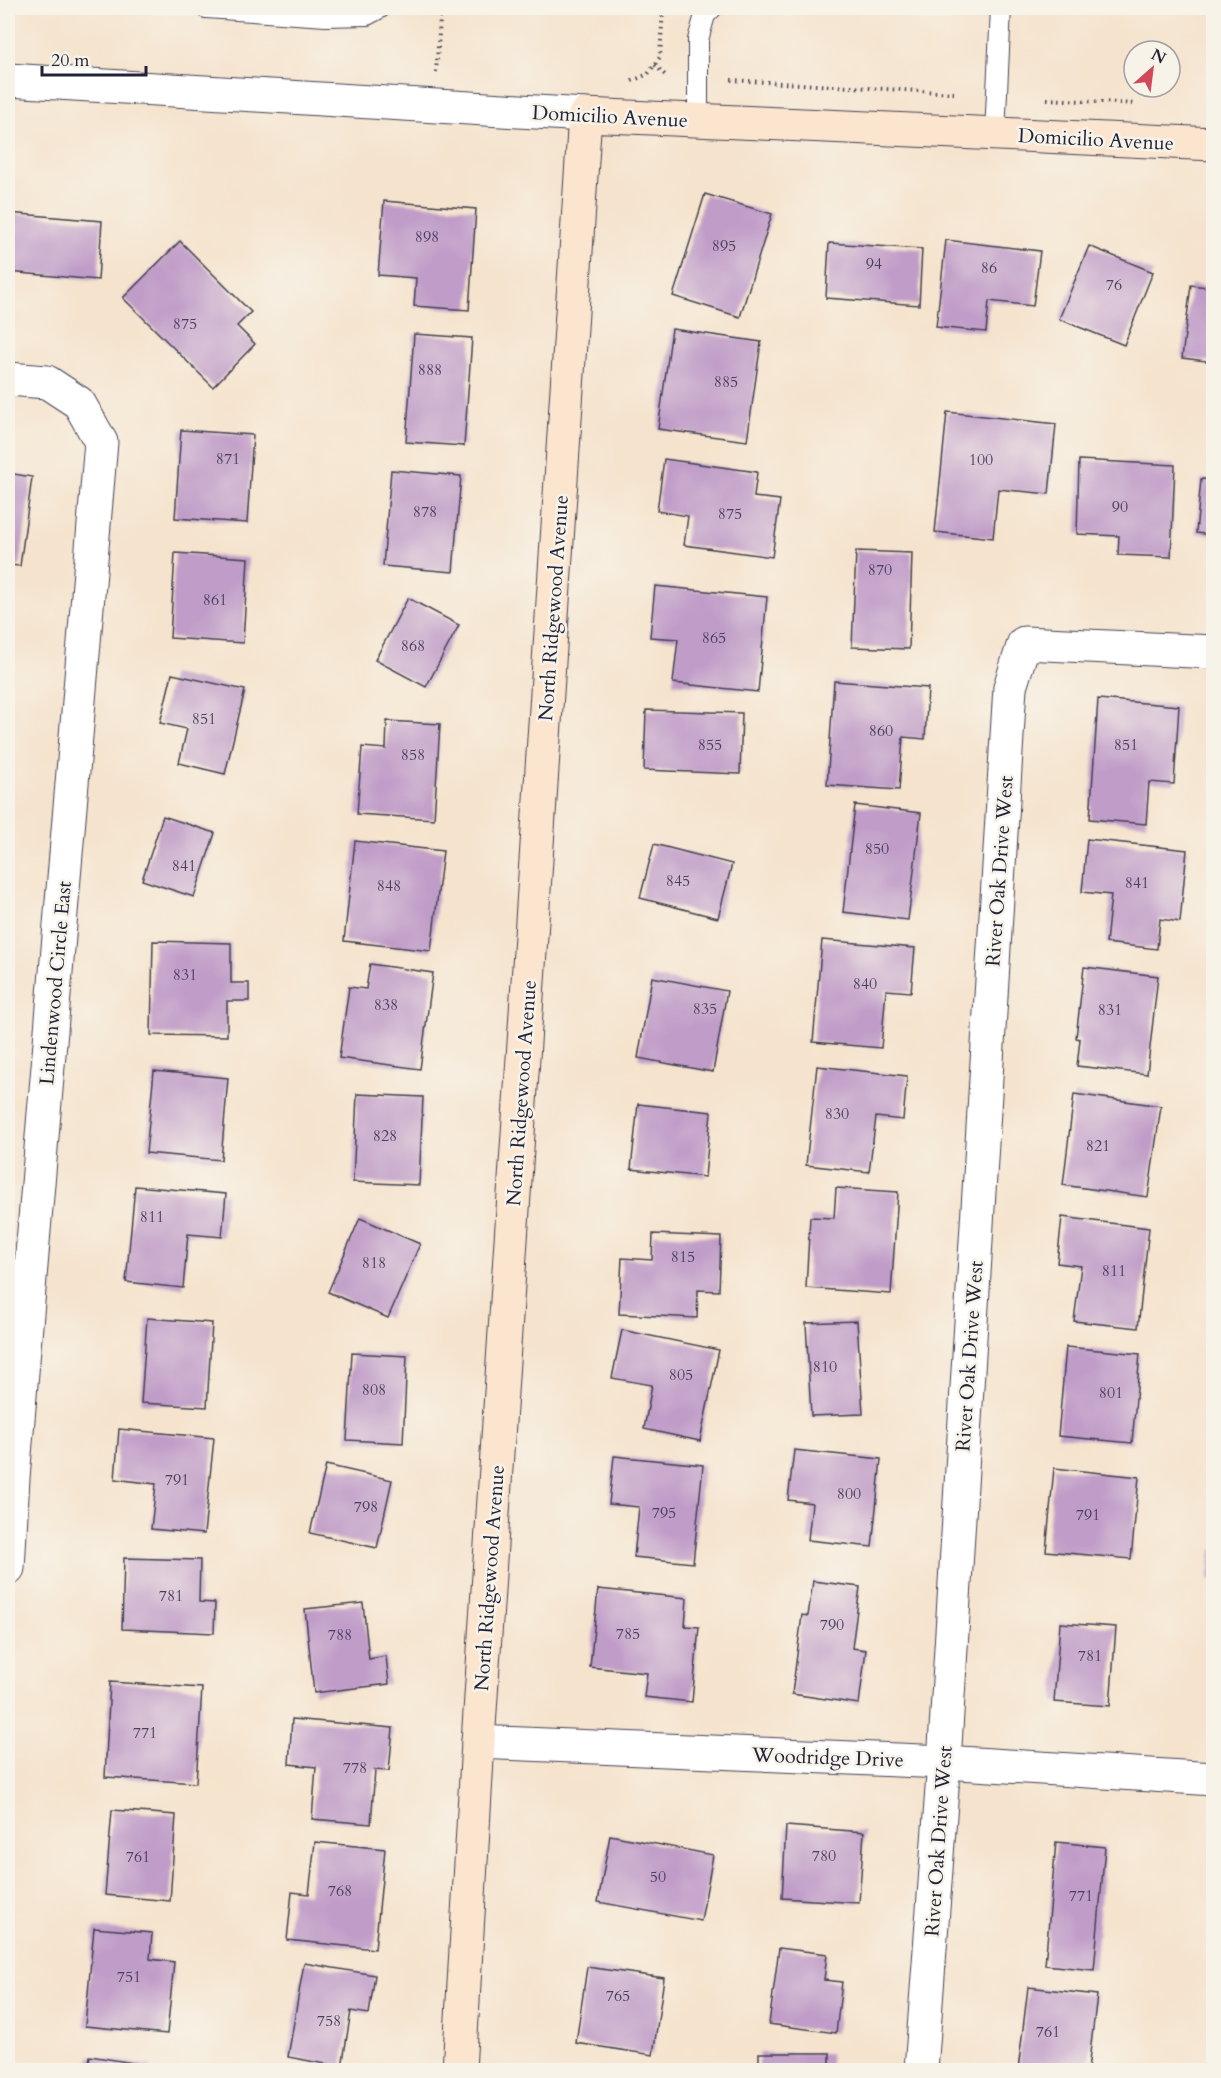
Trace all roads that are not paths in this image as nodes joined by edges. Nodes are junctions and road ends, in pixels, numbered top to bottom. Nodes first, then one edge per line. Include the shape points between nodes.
1 (206, 8) edge
2 (380, 8) edge
3 (712, 8) edge
4 (1001, 8) edge
5 (8, 80) edge
6 (585, 115) junction
7 (698, 120) junction
8 (995, 134) junction
9 (1214, 144) edge
10 (8, 379) edge
11 (1214, 652) edge
12 (10, 1478) edge
13 (8, 1568) edge
14 (478, 1742) junction
15 (944, 1762) junction
16 (1214, 1779) edge
17 (459, 2070) edge
18 (921, 2070) edge

1 - 2 lane via 326,16 367,15
3 - 7 lane via 705,15 698,40
4 - 8 lane
5 - 6 street, Domicilio Avenue
6 - 7 street, Domicilio Avenue
6 - 14 street, North Ridgewood Avenue
7 - 8 street, Domicilio Avenue
8 - 9 street, Domicilio Avenue
10 - 12 street, Lindenwood Circle East via 46,382 79,403 101,442
11 - 15 street, River Oak Drive West via 1023,643 1010,687
12 - 13 street, Lindenwood Circle East
14 - 15 street, Woodridge Drive
14 - 17 street, North Ridgewood Avenue
15 - 16 street, Woodridge Drive
15 - 18 street, River Oak Drive West

